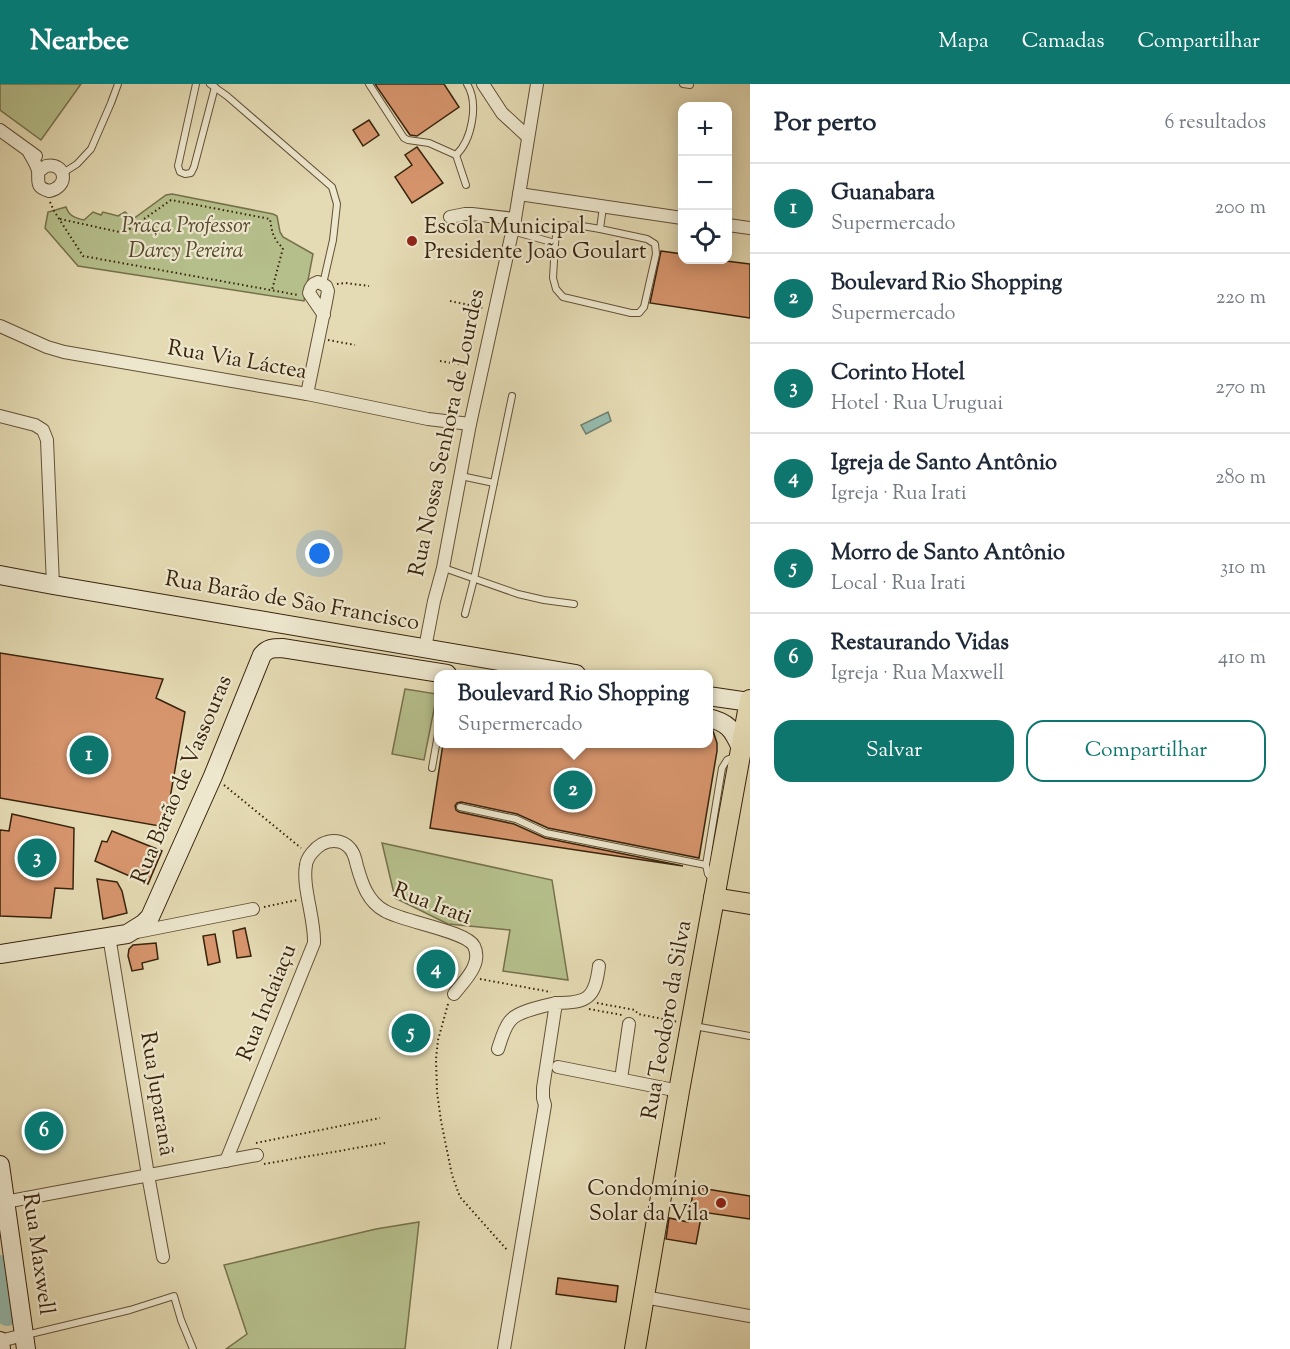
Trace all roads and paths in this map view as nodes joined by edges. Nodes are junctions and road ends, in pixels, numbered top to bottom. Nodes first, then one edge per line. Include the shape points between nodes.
1 (118, 84) edge
2 (196, 84) edge
3 (369, 84) edge
4 (467, 84) edge
5 (483, 84) edge
6 (537, 84) edge
7 (212, 86) edge
8 (0, 130) edge
9 (528, 137) junction
10 (29, 152) junction
11 (456, 155) junction
12 (50, 165) junction
13 (38, 172) junction
14 (62, 173) junction
15 (466, 185) dead end
16 (44, 190) junction
17 (519, 194) junction
18 (603, 207) junction
19 (450, 217) dead end
20 (678, 217) edge
21 (59, 219) junction
22 (514, 225) junction
23 (732, 226) edge
24 (750, 228) edge
25 (600, 229) junction
26 (555, 243) junction
27 (324, 285) junction
28 (369, 286) dead end
29 (272, 290) junction
30 (310, 297) junction
31 (450, 301) dead end
32 (495, 310) junction
33 (324, 315) junction
34 (0, 326) edge
35 (318, 339) junction
36 (355, 345) dead end
37 (440, 361) dead end
38 (482, 369) junction
39 (307, 394) junction
40 (512, 396) dead end
41 (0, 416) edge
42 (470, 424) junction
43 (460, 476) junction
44 (494, 483) junction
45 (443, 568) junction
46 (0, 575) edge
47 (474, 579) junction
48 (53, 585) junction
49 (574, 604) dead end
50 (465, 614) dead end
51 (257, 620) junction
52 (284, 625) junction
53 (425, 648) junction
54 (274, 649) junction
55 (452, 653) junction
56 (393, 666) junction
57 (448, 670) edge
58 (548, 670) edge
59 (434, 673) edge
60 (713, 697) edge
61 (750, 701) edge
62 (713, 719) edge
63 (436, 748) edge
64 (741, 751) junction
65 (432, 768) dead end
66 (213, 776) junction
67 (460, 807) dead end
68 (728, 825) junction
69 (709, 846) junction
70 (310, 856) junction
71 (706, 865) junction
72 (716, 891) junction
73 (309, 898) junction
74 (750, 904) edge
75 (253, 909) joint
76 (118, 935) junction
77 (0, 954) edge
78 (599, 966) dead end
79 (454, 994) joint
80 (556, 1003) junction
81 (589, 1009) dead end
82 (628, 1019) junction
83 (691, 1025) junction
84 (750, 1036) edge
85 (498, 1049) dead end
86 (558, 1066) dead end
87 (621, 1079) junction
88 (679, 1091) junction
89 (380, 1118) dead end
90 (385, 1143) dead end
91 (257, 1155) junction
92 (226, 1161) junction
93 (0, 1165) edge
94 (148, 1175) junction
95 (5, 1202) junction
96 (163, 1257) dead end
97 (518, 1264) junction
98 (644, 1297) junction
99 (750, 1316) edge
100 (0, 1341) edge
101 (25, 1342) edge
102 (1, 1349) edge
103 (193, 1349) edge
104 (504, 1349) edge
105 (635, 1349) edge

1 - 14 lane via 91,149
2 - 7 lane via 178,166 185,174 194,167
3 - 11 lane via 404,138 429,142
4 - 11 lane via 474,103 470,131
5 - 9 street via 502,113
6 - 9 street, Rua Nossa Senhora de Lourdes
7 - 27 lane via 332,187 337,204
8 - 10 street
9 - 17 street, Rua Nossa Senhora de Lourdes
10 - 12 street
10 - 13 street
11 - 15 lane
12 - 13 street
12 - 14 street
13 - 16 street via 38,182
14 - 16 street via 59,187
16 - 21 path
17 - 18 street
17 - 22 street, Rua Nossa Senhora de Lourdes
18 - 20 street
18 - 25 lane
19 - 22 street via 465,214
21 - 29 path via 83,256
21 - 29 path via 124,233 171,200 270,219 276,242 283,248
22 - 26 lane
22 - 32 street, Rua Nossa Senhora de Lourdes
23 - 24 street
25 - 26 lane via 561,226
25 - 26 lane via 655,244 644,307 639,313 563,297 553,278
27 - 28 path
27 - 30 street via 314,284
27 - 33 street via 328,291
29 - 30 path
30 - 33 street
31 - 32 path
32 - 38 street, Rua Nossa Senhora de Lourdes
33 - 35 street
34 - 39 street, Rua Via Láctea via 64,352
35 - 36 path
35 - 39 street
37 - 38 path
38 - 42 street, Rua Nossa Senhora de Lourdes
39 - 42 street, Rua Via Láctea
40 - 44 lane
41 - 48 street via 35,425 43,430 47,440
42 - 43 street, Rua Nossa Senhora de Lourdes
43 - 44 lane
43 - 45 street, Rua Nossa Senhora de Lourdes
44 - 47 lane
45 - 47 lane
45 - 53 street, Rua Nossa Senhora de Lourdes
46 - 48 street, Rua Barão de São Francisco
47 - 49 lane via 518,594
47 - 50 lane
48 - 51 street, Rua Barão de São Francisco
51 - 52 street, Rua Barão de São Francisco
51 - 54 street
52 - 53 street, Rua Barão de São Francisco
52 - 54 street
53 - 55 street, Rua Barão de São Francisco
53 - 56 street via 421,661
54 - 56 street, Rua Barão de São Francisco
54 - 66 street, Rua Barão de Vassouras via 262,655
55 - 57 lane
55 - 58 street, Rua Barão de São Francisco
56 - 59 street, Rua Barão de São Francisco
60 - 61 street
61 - 64 main road, Rua Teodoro da Silva
62 - 64 street via 732,730
63 - 65 lane
64 - 68 main road, Rua Teodoro da Silva
64 - 69 lane via 722,768
66 - 70 path
66 - 76 street, Rua Barão de Vassouras via 150,917
67 - 71 lane via 516,819 546,833
68 - 69 lane
68 - 72 main road, Rua Teodoro da Silva
69 - 71 lane
70 - 73 street, Rua Indaiaçu via 306,865
70 - 79 street, Rua Irati via 323,843 345,843 375,906 398,918 469,940 477,955 475,965
71 - 72 lane
72 - 74 main road
72 - 83 main road, Rua Teodoro da Silva
73 - 75 path
73 - 92 street, Rua Indaiaçu via 314,943
75 - 76 street
76 - 77 street
76 - 94 street, Rua Juparanã
78 - 80 street via 597,984 586,998 575,1003
79 - 97 path via 436,1059 438,1102 452,1174 460,1197
80 - 85 street via 511,1018
80 - 97 street via 543,1088 545,1105
81 - 82 path
82 - 83 path via 638,1014
82 - 87 street
83 - 84 lane
83 - 88 main road, Rua Teodoro da Silva
86 - 87 street
87 - 88 street
88 - 98 main road, Rua Teodoro da Silva
89 - 91 path via 256,1143
90 - 91 path via 263,1164
91 - 92 street
92 - 94 street
93 - 95 street, Rua Maxwell
94 - 95 street
94 - 96 street, Rua Juparanã
95 - 101 street, Rua Maxwell
97 - 104 street
98 - 99 street
98 - 105 main road, Rua Teodoro da Silva
100 - 101 street
100 - 102 street
101 - 103 lane via 174,1296

